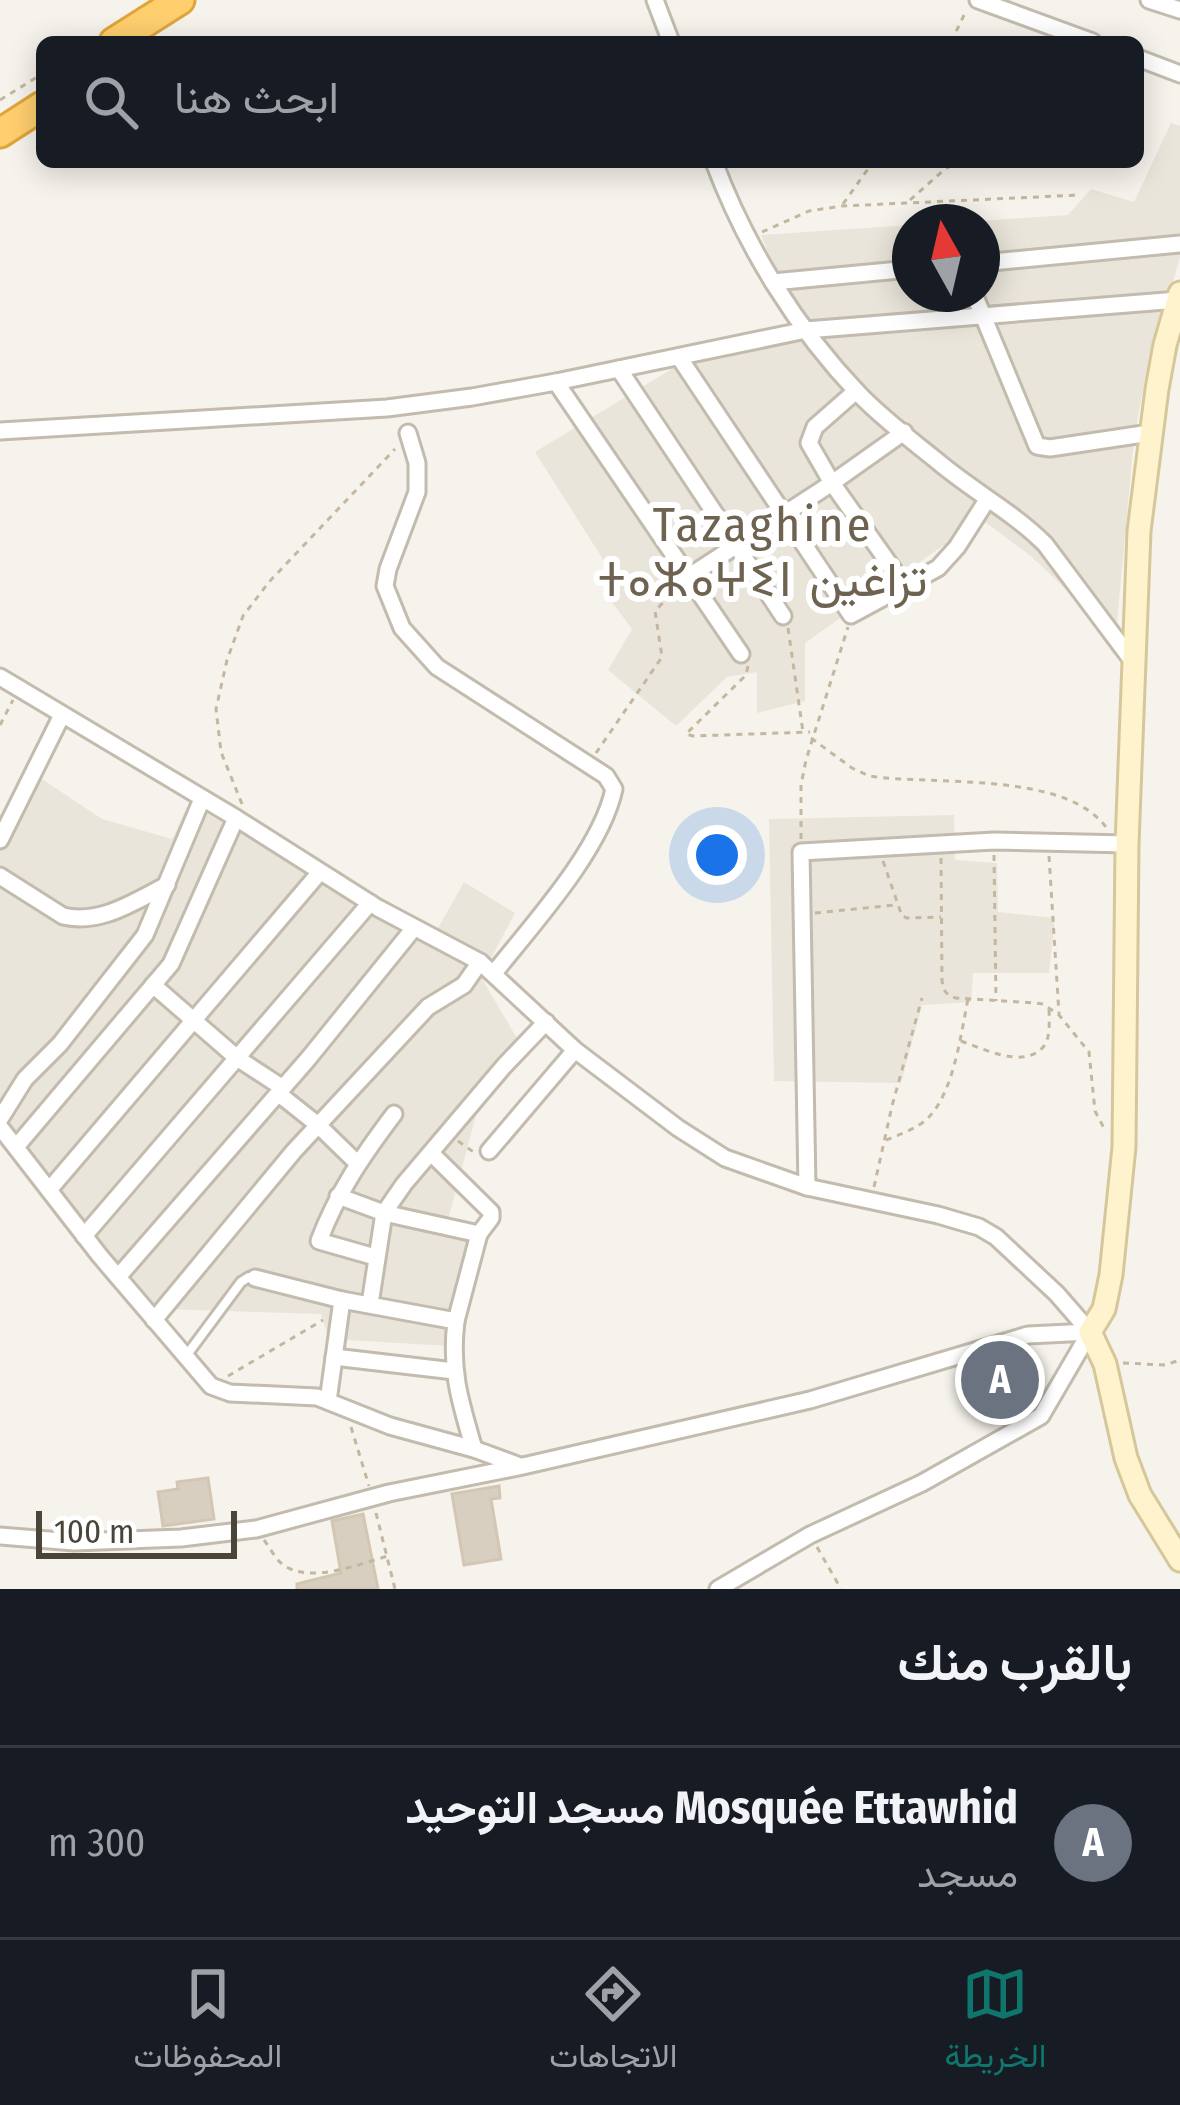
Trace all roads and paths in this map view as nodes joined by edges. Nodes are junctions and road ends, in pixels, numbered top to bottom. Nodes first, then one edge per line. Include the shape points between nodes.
1 (180, 0) edge
2 (207, 0) edge
3 (655, 0) edge
4 (974, 0) edge
5 (1149, 0) edge
6 (1180, 10) edge
7 (123, 36) edge
8 (151, 36) edge
9 (669, 36) edge
10 (956, 36) edge
11 (1076, 36) edge
12 (1144, 60) edge
13 (1180, 74) edge
14 (36, 78) edge
15 (36, 92) edge
16 (0, 100) edge
17 (36, 110) edge
18 (0, 115) edge
19 (0, 133) edge
20 (716, 168) edge
21 (870, 168) edge
22 (947, 168) edge
23 (1080, 195) dead end
24 (908, 202) junction
25 (842, 206) junction
26 (749, 238) junction
27 (1180, 244) edge
28 (1000, 260) edge
29 (892, 271) edge
30 (773, 282) junction
31 (1179, 296) edge
32 (982, 312) edge
33 (984, 316) junction
34 (806, 330) junction
35 (679, 356) junction
36 (620, 369) junction
37 (556, 382) junction
38 (856, 391) junction
39 (0, 431) edge
40 (904, 432) junction
41 (408, 433) joint
42 (1150, 433) junction
43 (832, 483) junction
44 (987, 500) junction
45 (784, 516) junction
46 (736, 547) junction
47 (688, 577) junction
48 (905, 586) junction
49 (851, 615) junction
50 (783, 616) joint
51 (741, 654) joint
52 (1134, 663) junction
53 (0, 677) edge
54 (19, 689) junction
55 (62, 715) junction
56 (0, 725) edge
57 (803, 733) junction
58 (812, 735) junction
59 (588, 764) junction
60 (202, 799) junction
61 (236, 818) junction
62 (251, 828) junction
63 (0, 840) edge
64 (994, 842) junction
65 (1048, 842) junction
66 (941, 844) junction
67 (1121, 844) junction
68 (878, 848) junction
69 (801, 852) junction
70 (320, 872) junction
71 (0, 876) edge
72 (167, 885) junction
73 (370, 903) junction
74 (897, 905) junction
75 (802, 914) junction
76 (941, 917) junction
77 (414, 928) junction
78 (479, 962) junction
79 (494, 973) junction
80 (153, 985) junction
81 (922, 998) dead end
82 (968, 999) junction
83 (997, 1000) junction
84 (1049, 1007) junction
85 (1059, 1015) junction
86 (194, 1022) junction
87 (545, 1022) junction
88 (960, 1041) junction
89 (575, 1050) junction
90 (237, 1058) junction
91 (281, 1091) junction
92 (394, 1114) dead end
93 (0, 1123) edge
94 (318, 1125) junction
95 (447, 1133) junction
96 (884, 1141) junction
97 (16, 1147) junction
98 (1124, 1147) junction
99 (489, 1150) joint
100 (430, 1153) junction
101 (357, 1163) junction
102 (807, 1187) junction
103 (49, 1190) junction
104 (338, 1196) junction
105 (871, 1201) junction
106 (384, 1213) junction
107 (479, 1234) junction
108 (84, 1236) junction
109 (375, 1257) junction
110 (118, 1277) junction
111 (255, 1278) joint
112 (370, 1304) junction
113 (342, 1305) junction
114 (154, 1320) junction
115 (456, 1321) junction
116 (1090, 1332) junction
117 (334, 1357) junction
118 (185, 1358) junction
119 (1180, 1360) edge
120 (1105, 1364) junction
121 (454, 1371) junction
122 (212, 1386) junction
123 (328, 1401) junction
124 (474, 1449) junction
125 (523, 1466) junction
126 (256, 1529) junction
127 (810, 1535) junction
128 (0, 1537) edge
129 (388, 1556) dead end
130 (1180, 1560) edge
131 (718, 1589) edge
132 (841, 1589) edge

1 - 7 highway
2 - 8 highway
3 - 9 street
4 - 10 path
4 - 11 street
5 - 6 street
12 - 13 street
14 - 16 path
15 - 18 highway
17 - 19 highway
20 - 26 street
21 - 25 path
22 - 24 path
23 - 24 path
24 - 25 path
25 - 26 path via 809,211
26 - 30 street
27 - 28 street
29 - 30 street
30 - 34 street
31 - 33 street
31 - 42 street
32 - 33 street
33 - 34 street
33 - 42 street via 1037,446
34 - 35 street
34 - 38 street
35 - 36 street
35 - 45 street
36 - 37 street
36 - 46 street
37 - 39 street via 387,408
37 - 47 street
38 - 40 street
38 - 43 street via 810,435
40 - 43 street
40 - 44 street
41 - 59 street via 417,491 386,586 402,628 437,667
41 - 62 path via 243,616 216,710 221,752
42 - 52 street
43 - 45 street
43 - 48 street
44 - 48 street via 938,568
44 - 52 street via 1045,544
45 - 46 street
45 - 49 street
46 - 47 street
46 - 50 street
47 - 51 street
47 - 59 path via 655,611 658,666
48 - 49 street
49 - 58 path
50 - 57 path
51 - 57 path via 746,675 686,734
52 - 67 street
53 - 54 street
54 - 55 street
54 - 56 path
55 - 60 street
55 - 63 street
57 - 58 path
58 - 67 path via 869,776 1056,794 1097,816
58 - 69 path via 801,785
59 - 79 street via 612,782 613,798 582,856
60 - 61 street
60 - 72 street
61 - 62 street
61 - 80 street via 180,948
62 - 70 street
64 - 65 street
64 - 66 street
64 - 83 path
65 - 67 street
65 - 85 path
66 - 68 street
66 - 76 path
67 - 98 street
68 - 69 street
68 - 74 path
69 - 75 street
70 - 73 street
70 - 86 street
71 - 72 street via 74,919 103,915
72 - 93 street via 145,935 33,1069
73 - 77 street
73 - 90 street
74 - 75 path
74 - 76 path via 908,918
75 - 102 street
76 - 82 path via 942,986 948,996
77 - 78 street
77 - 91 street
78 - 79 street
78 - 94 street
79 - 87 street
80 - 86 street
80 - 97 street
81 - 96 path
82 - 83 path
82 - 88 path
83 - 84 path
84 - 85 path
84 - 88 path via 1048,1040 1030,1054 1006,1056
85 - 98 path via 1090,1052 1095,1111
86 - 90 street
86 - 103 street
87 - 89 street
87 - 95 street
88 - 96 path via 934,1111
89 - 99 street
89 - 102 street via 725,1158
90 - 91 street
90 - 108 street
91 - 94 street
91 - 110 street
92 - 101 street
93 - 97 street
94 - 101 street
94 - 114 street
95 - 99 path via 472,1152
95 - 100 street
96 - 105 path
97 - 103 street
98 - 116 street via 1111,1275
100 - 106 street
100 - 107 street via 491,1211
101 - 104 street
102 - 105 street
103 - 108 street
104 - 106 street
104 - 109 street via 320,1243
105 - 116 street via 996,1237
106 - 107 street
106 - 109 street
107 - 115 street
108 - 110 street
109 - 112 street
110 - 114 street
111 - 113 street
111 - 118 lane via 241,1282
112 - 113 street
112 - 115 street
113 - 117 street
113 - 122 path
114 - 118 street
115 - 121 street
116 - 120 street
116 - 125 street via 1028,1335 810,1400
116 - 127 street via 1041,1416
117 - 121 street
117 - 123 street
118 - 122 street
119 - 120 path
120 - 130 street via 1140,1496
121 - 124 street
122 - 123 street
123 - 124 street
124 - 125 street
125 - 126 street
126 - 128 street via 74,1542
126 - 129 path via 286,1567 304,1573
127 - 131 street
127 - 132 path

